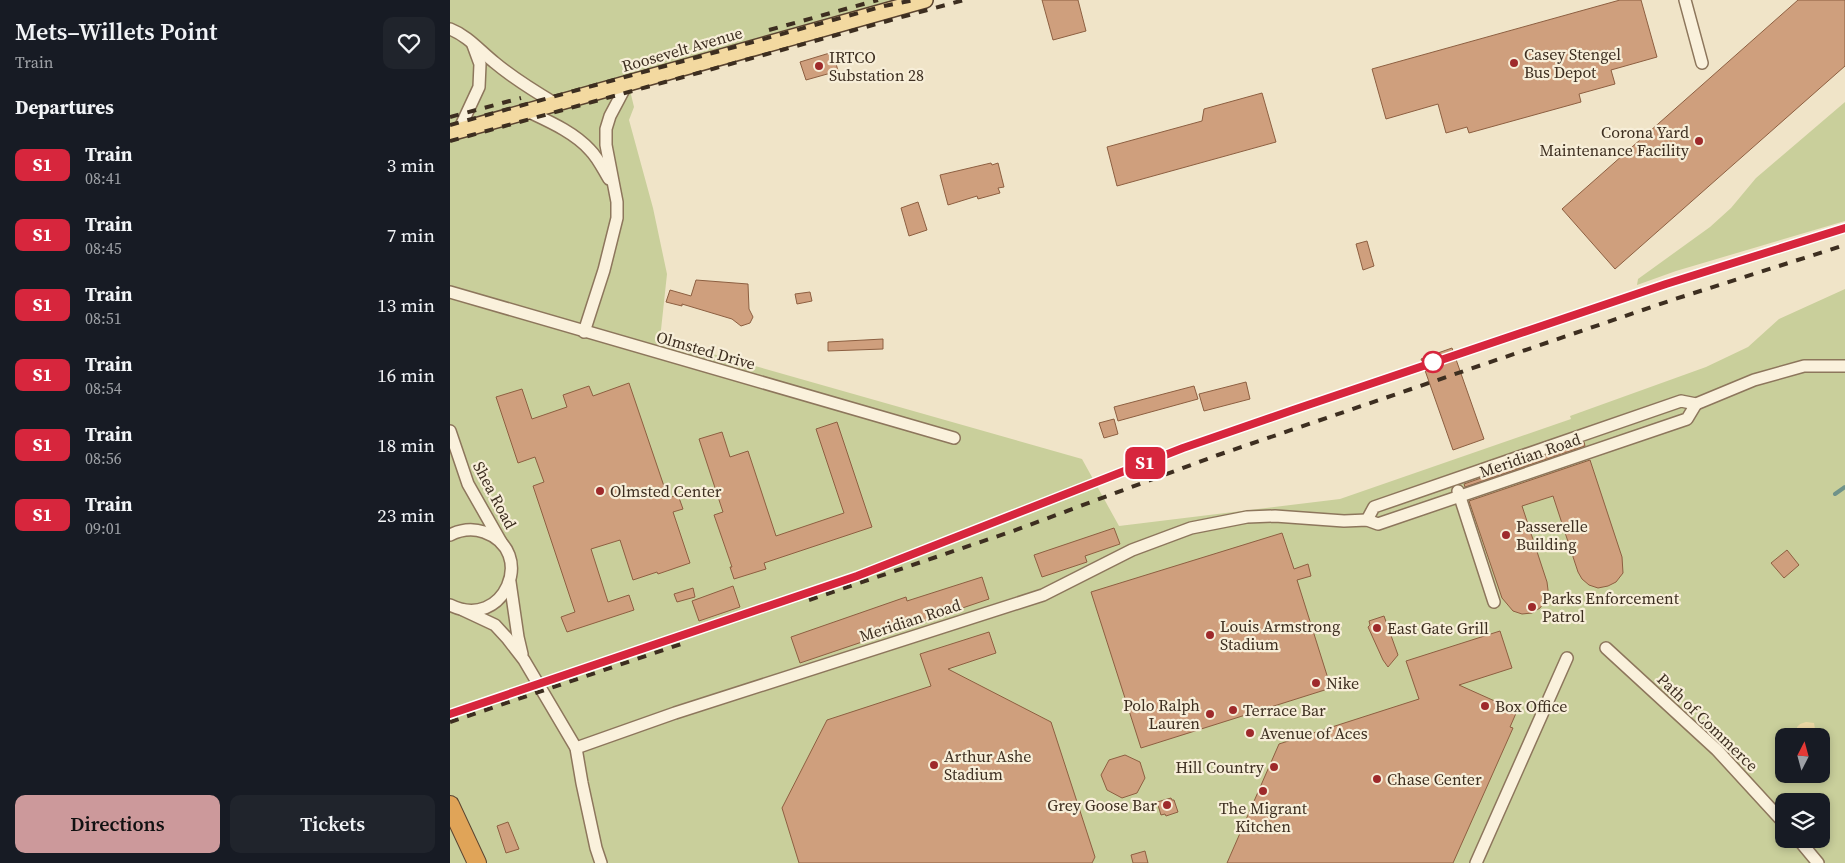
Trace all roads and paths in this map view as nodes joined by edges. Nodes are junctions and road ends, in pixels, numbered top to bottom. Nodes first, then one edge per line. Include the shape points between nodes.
1 (924, 0) edge
2 (1685, 0) edge
3 (450, 29) edge
4 (471, 42) junction
5 (1702, 63) dead end
6 (628, 82) junction
7 (556, 104) junction
8 (527, 111) junction
9 (455, 132) edge
10 (613, 184) junction
11 (450, 292) edge
12 (584, 332) junction
13 (1845, 366) edge
14 (1696, 404) junction
15 (450, 431) edge
16 (954, 438) dead end
17 (1454, 480) junction
18 (1459, 497) junction
19 (1367, 520) junction
20 (450, 536) edge
21 (503, 545) junction
22 (510, 582) junction
23 (1494, 602) dead end
24 (450, 605) edge
25 (463, 610) junction
26 (1606, 648) dead end
27 (1567, 658) dead end
28 (524, 660) junction
29 (576, 748) junction
30 (450, 805) edge
31 (1775, 813) edge
32 (450, 827) edge
33 (1806, 848) edge
34 (464, 863) edge
35 (477, 863) edge
36 (600, 863) edge
37 (1476, 863) edge
38 (1818, 863) edge

1 - 6 main road, Roosevelt Avenue
2 - 5 street
3 - 4 street
4 - 7 street via 500,67
4 - 9 street via 480,64 480,80 477,94
6 - 7 main road, Roosevelt Avenue
6 - 10 street via 612,110 606,129
7 - 8 main road, Roosevelt Avenue
8 - 9 main road, Roosevelt Avenue
8 - 10 street via 582,142 595,155
10 - 12 street via 617,202 615,227
11 - 12 street, Olmsted Drive
12 - 16 street, Olmsted Drive
13 - 14 street, Meridian Road via 1804,366 1754,380
14 - 17 street, Meridian Road via 1681,401
14 - 18 street, Meridian Road via 1687,419
15 - 21 street, Shea Road via 468,484
17 - 18 street
17 - 19 street, Meridian Road via 1374,507
18 - 19 street, Meridian Road via 1378,524
18 - 23 street
19 - 29 street, Meridian Road via 1247,517 1191,528 1132,550 1043,595
20 - 21 street via 464,530 481,531
21 - 22 street, Shea Road via 510,560
22 - 25 street via 500,598 489,606
22 - 28 street
24 - 25 street
25 - 28 street via 495,625
26 - 31 street, Path of Commerce via 1717,750
27 - 37 street
28 - 29 street
29 - 36 street
30 - 35 highway
32 - 34 highway
33 - 38 street

